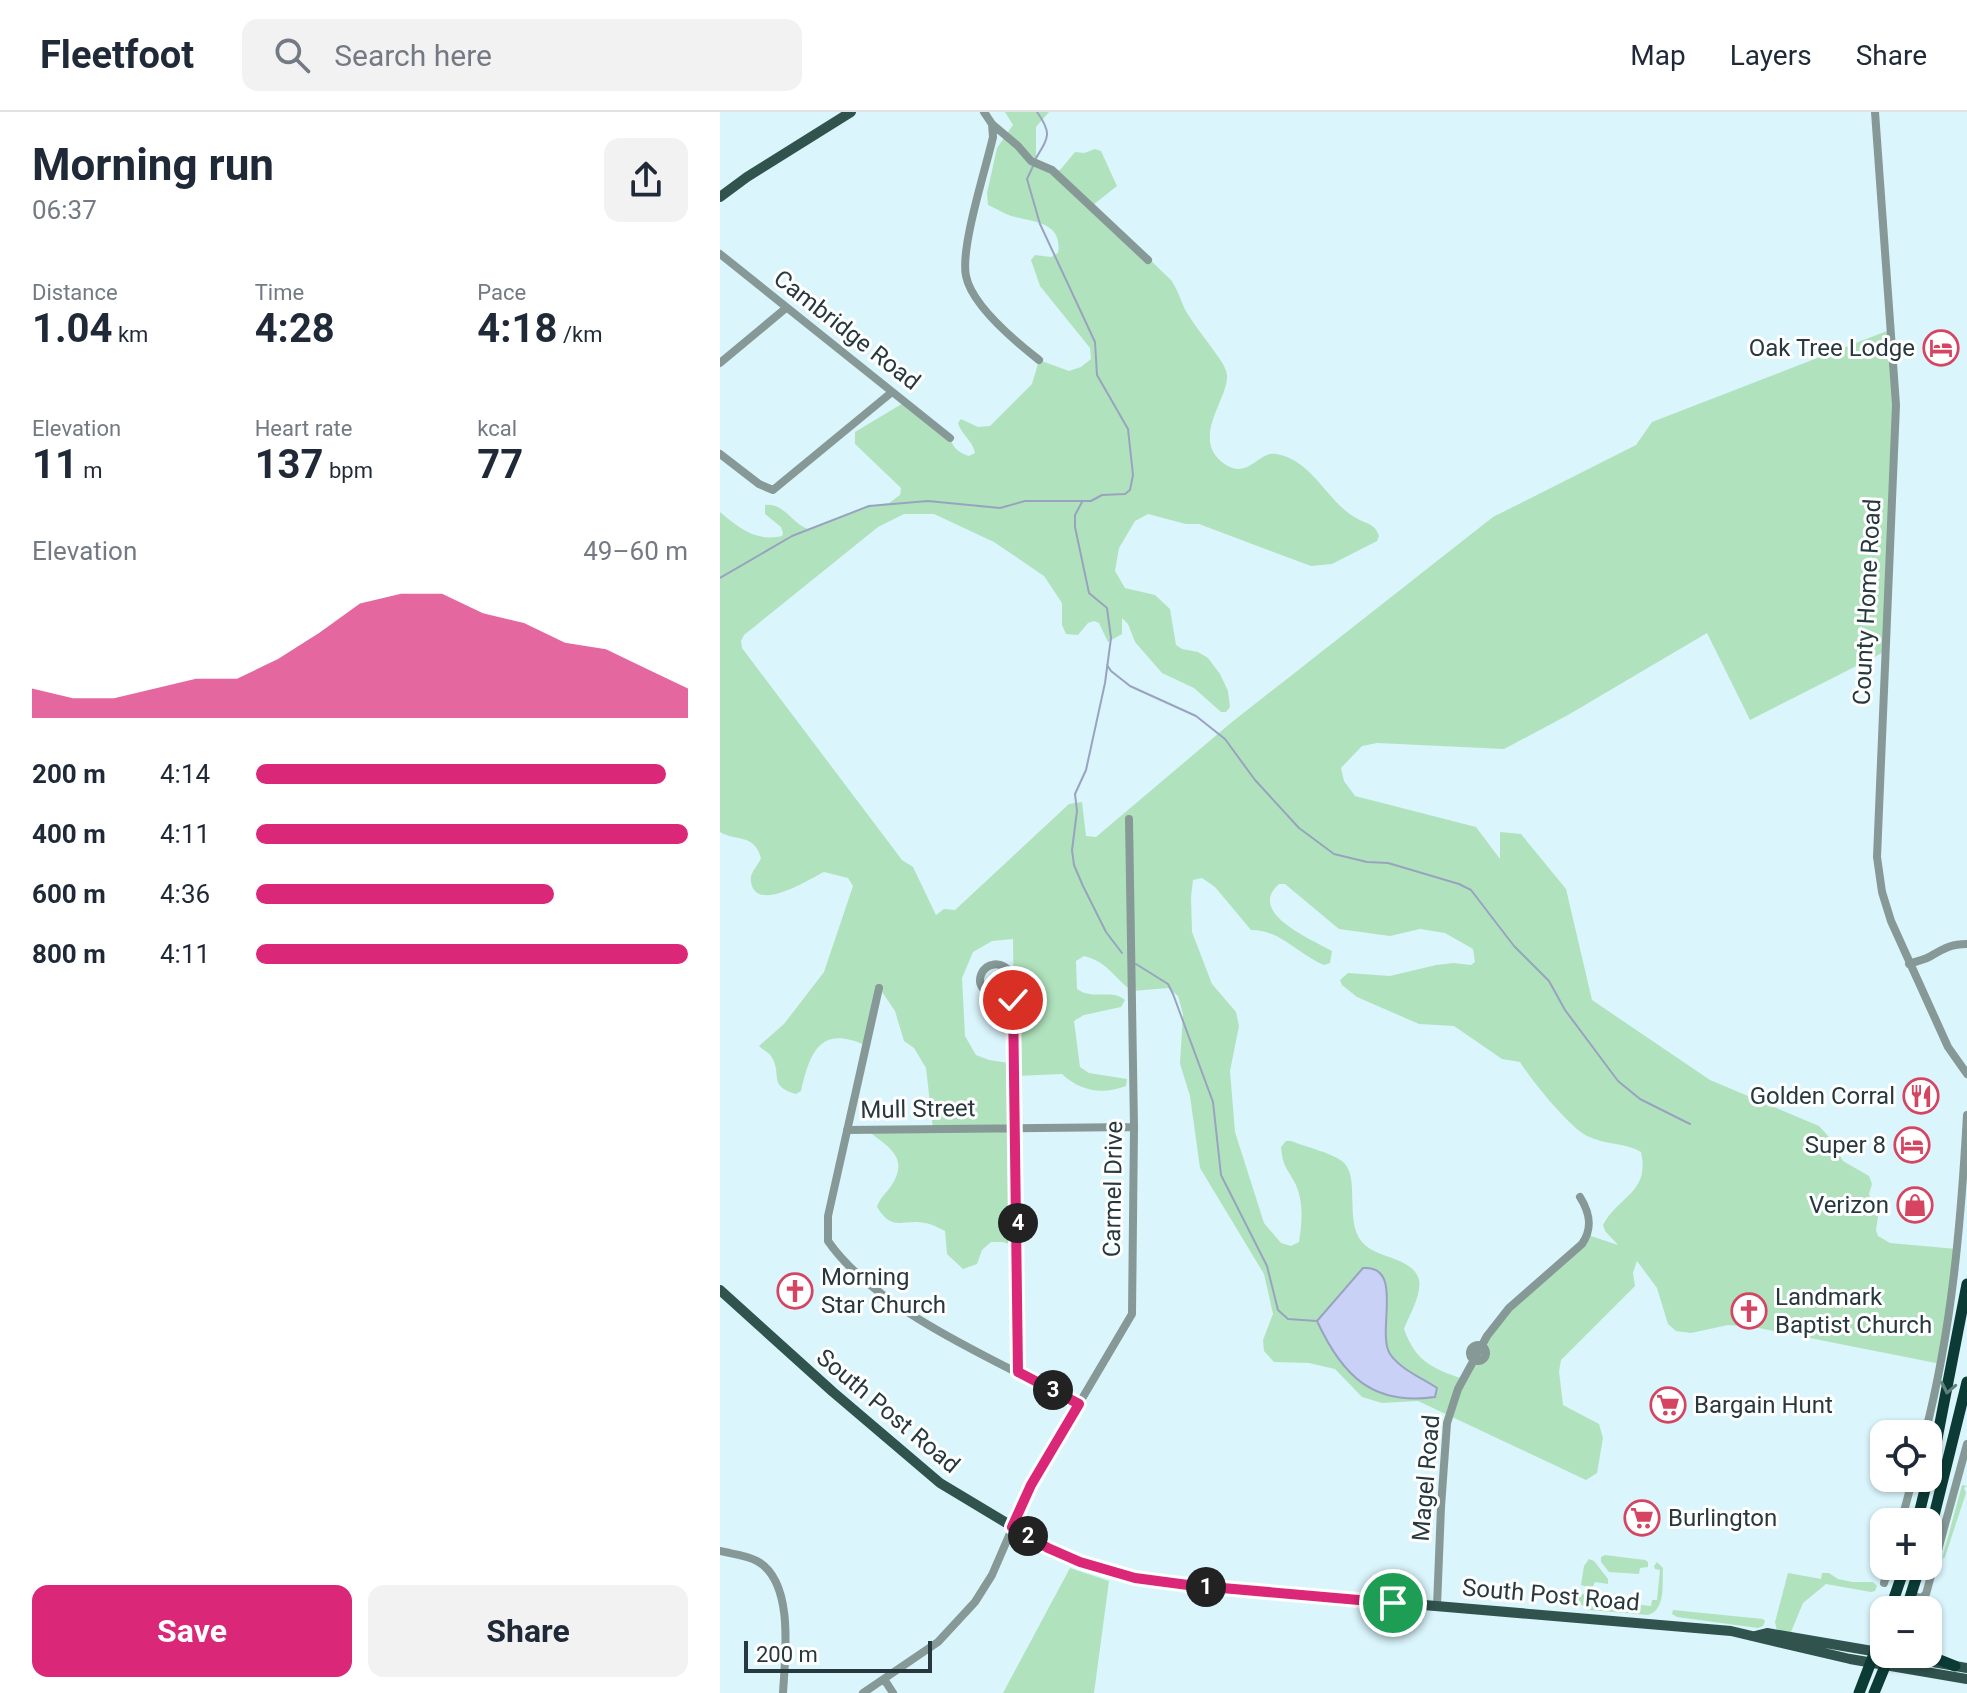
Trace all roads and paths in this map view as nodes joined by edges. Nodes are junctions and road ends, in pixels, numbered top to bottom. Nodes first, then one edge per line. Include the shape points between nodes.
1 (851, 112) edge
2 (984, 112) edge
3 (1875, 112) edge
4 (992, 124) junction
5 (720, 197) edge
6 (720, 254) edge
7 (1148, 260) dead end
8 (786, 308) junction
9 (1039, 360) dead end
10 (720, 363) edge
11 (892, 392) junction
12 (950, 438) dead end
13 (720, 454) edge
14 (1129, 819) dead end
15 (1967, 944) edge
16 (1909, 964) junction
17 (879, 988) dead end
18 (1013, 1000) junction
19 (1967, 1074) edge
20 (1967, 1115) edge
21 (1134, 1127) junction
22 (1016, 1128) junction
23 (847, 1130) junction
24 (1580, 1197) dead end
25 (1967, 1284) edge
26 (720, 1290) edge
27 (1018, 1372) junction
28 (1967, 1382) edge
29 (1079, 1404) junction
30 (1928, 1420) edge
31 (1938, 1420) edge
32 (1967, 1444) edge
33 (1944, 1481) junction
34 (1957, 1485) junction
35 (1937, 1508) edge
36 (1012, 1527) junction
37 (720, 1551) edge
38 (1885, 1580) edge
39 (1916, 1580) edge
40 (1884, 1583) dead end
41 (1911, 1595) joint
42 (1437, 1606) junction
43 (1870, 1654) edge
44 (1942, 1660) edge
45 (1961, 1667) edge
46 (1875, 1668) edge
47 (1880, 1668) edge
48 (1927, 1668) edge
49 (884, 1679) junction
50 (1967, 1679) edge
51 (783, 1693) edge
52 (863, 1693) edge
53 (893, 1693) edge
54 (1859, 1693) edge
55 (1874, 1693) edge

1 - 5 main road
2 - 4 street
3 - 16 street, County Home Road via 1896,405 1877,857 1883,896
4 - 7 street via 1033,163 1052,170
4 - 9 street via 966,278 1005,331
6 - 8 street, Cambridge Road
8 - 10 street
8 - 11 street, Cambridge Road
11 - 12 street, Cambridge Road
11 - 13 street via 773,490
14 - 21 street, Carmel Drive
15 - 16 street via 1953,944
16 - 19 street, County Home Road via 1948,1047
17 - 23 street
18 - 18 street via 982,991 981,972 989,965 1006,966 1012,974
18 - 22 street
20 - 30 street via 1952,1293
21 - 22 street, Mull Street
21 - 29 street, Carmel Drive via 1132,1314
22 - 23 street, Mull Street
22 - 27 street
23 - 27 street via 826,1228 828,1241 911,1315
24 - 42 street, Magel Road via 1588,1210 1588,1235 1509,1308 1458,1389 1447,1423
25 -> 31 highway
26 - 36 main road, South Post Road via 921,1468
27 - 29 street
28 - 33 highway
29 - 36 street, Carmel Drive
32 - 34 street
33 - 34 street
33 - 35 highway
34 - 41 street via 1926,1594
36 - 42 main road, South Post Road via 1080,1562 1135,1578
36 - 49 street, Carmel Drive via 975,1602 938,1642
37 - 51 street via 755,1560 777,1588 786,1623
38 - 40 street
39 - 41 highway
42 - 43 main road, South Post Road via 1696,1628
44 - 45 highway
46 - 54 highway
47 - 55 highway
48 - 50 main road, South Post Road
49 - 52 street, Carmel Drive
49 - 53 street

